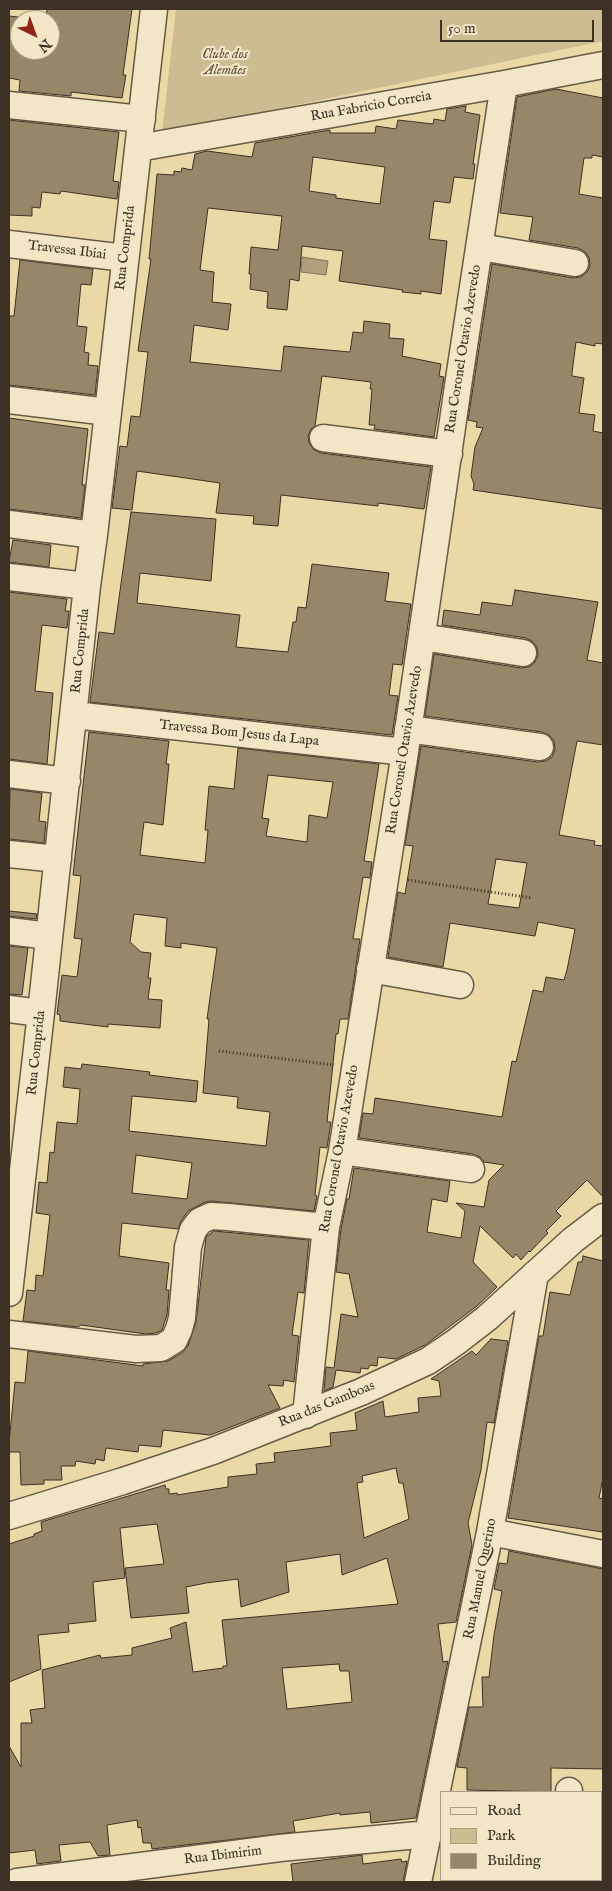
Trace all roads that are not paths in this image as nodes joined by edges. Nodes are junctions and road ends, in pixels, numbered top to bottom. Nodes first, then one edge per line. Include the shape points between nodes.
1 (154, 9) edge
2 (603, 65) edge
3 (504, 84) junction
4 (9, 104) edge
5 (142, 119) junction
6 (138, 148) junction
7 (9, 244) edge
8 (480, 247) junction
9 (125, 258) junction
10 (575, 262) dead end
11 (9, 400) edge
12 (108, 412) junction
13 (323, 438) dead end
14 (449, 454) junction
15 (9, 524) edge
16 (94, 535) junction
17 (9, 577) edge
18 (87, 586) junction
19 (422, 637) junction
20 (523, 653) dead end
21 (74, 715) junction
22 (406, 741) junction
23 (540, 747) dead end
24 (9, 774) edge
25 (67, 781) junction
26 (9, 854) edge
27 (58, 859) junction
28 (9, 931) edge
29 (49, 936) junction
30 (370, 969) junction
31 (460, 985) dead end
32 (9, 1009) edge
33 (42, 1013) junction
34 (20, 1101) edge
35 (342, 1151) junction
36 (471, 1169) dead end
37 (14, 1192) edge
38 (603, 1217) edge
39 (326, 1228) junction
40 (535, 1274) junction
41 (9, 1293) edge
42 (9, 1334) edge
43 (306, 1415) junction
44 (9, 1516) edge
45 (490, 1532) junction
46 (603, 1554) edge
47 (428, 1834) junction
48 (17, 1882) edge
49 (418, 1882) edge

1 - 5 street, Rua Comprida
2 - 3 street, Rua Fabricio Correia
3 - 6 street, Rua Fabricio Correia
3 - 8 street, Rua Coronel Otavio Azevedo
4 - 5 street
5 - 6 street, Rua Comprida
6 - 9 street, Rua Comprida
7 - 9 street, Travessa Ibiai
8 - 10 street
8 - 14 street, Rua Coronel Otavio Azevedo
9 - 12 street, Rua Comprida
11 - 12 street
12 - 16 street, Rua Comprida
13 - 14 street
14 - 19 street, Rua Coronel Otavio Azevedo
15 - 16 street
16 - 18 street, Rua Comprida
17 - 18 street
18 - 21 street, Rua Comprida
19 - 20 street
19 - 22 street, Rua Coronel Otavio Azevedo
21 - 22 street, Travessa Bom Jesus da Lapa
21 - 25 street, Rua Comprida
22 - 23 street, Travessa Bom Jesus da Lapa
22 - 30 street, Rua Coronel Otavio Azevedo
24 - 25 street
25 - 27 street, Rua Comprida
26 - 27 street
27 - 29 street, Rua Comprida
28 - 29 street
29 - 33 street, Rua Comprida
30 - 31 street
30 - 35 street, Rua Coronel Otavio Azevedo
32 - 33 street
33 - 34 street, Rua Comprida
34 - 37 street, Rua Comprida
35 - 36 street
35 - 39 street, Rua Coronel Otavio Azevedo
37 - 41 street, Rua Comprida
38 - 40 street, Rua das Gamboas
39 - 42 street via 210,1216 200,1221 193,1230 188,1247 179,1330 174,1340 161,1348 136,1349
39 - 43 street, Rua Coronel Otavio Azevedo via 332,1281
40 - 43 street, Rua das Gamboas via 488,1318 428,1361
40 - 45 street, Rua Manuel Querino
43 - 44 street, Rua das Gamboas via 204,1454
45 - 46 street
45 - 47 street, Rua Manuel Querino
47 - 48 street, Rua Ibimirim via 280,1848
47 - 49 street, Rua Manuel Querino

